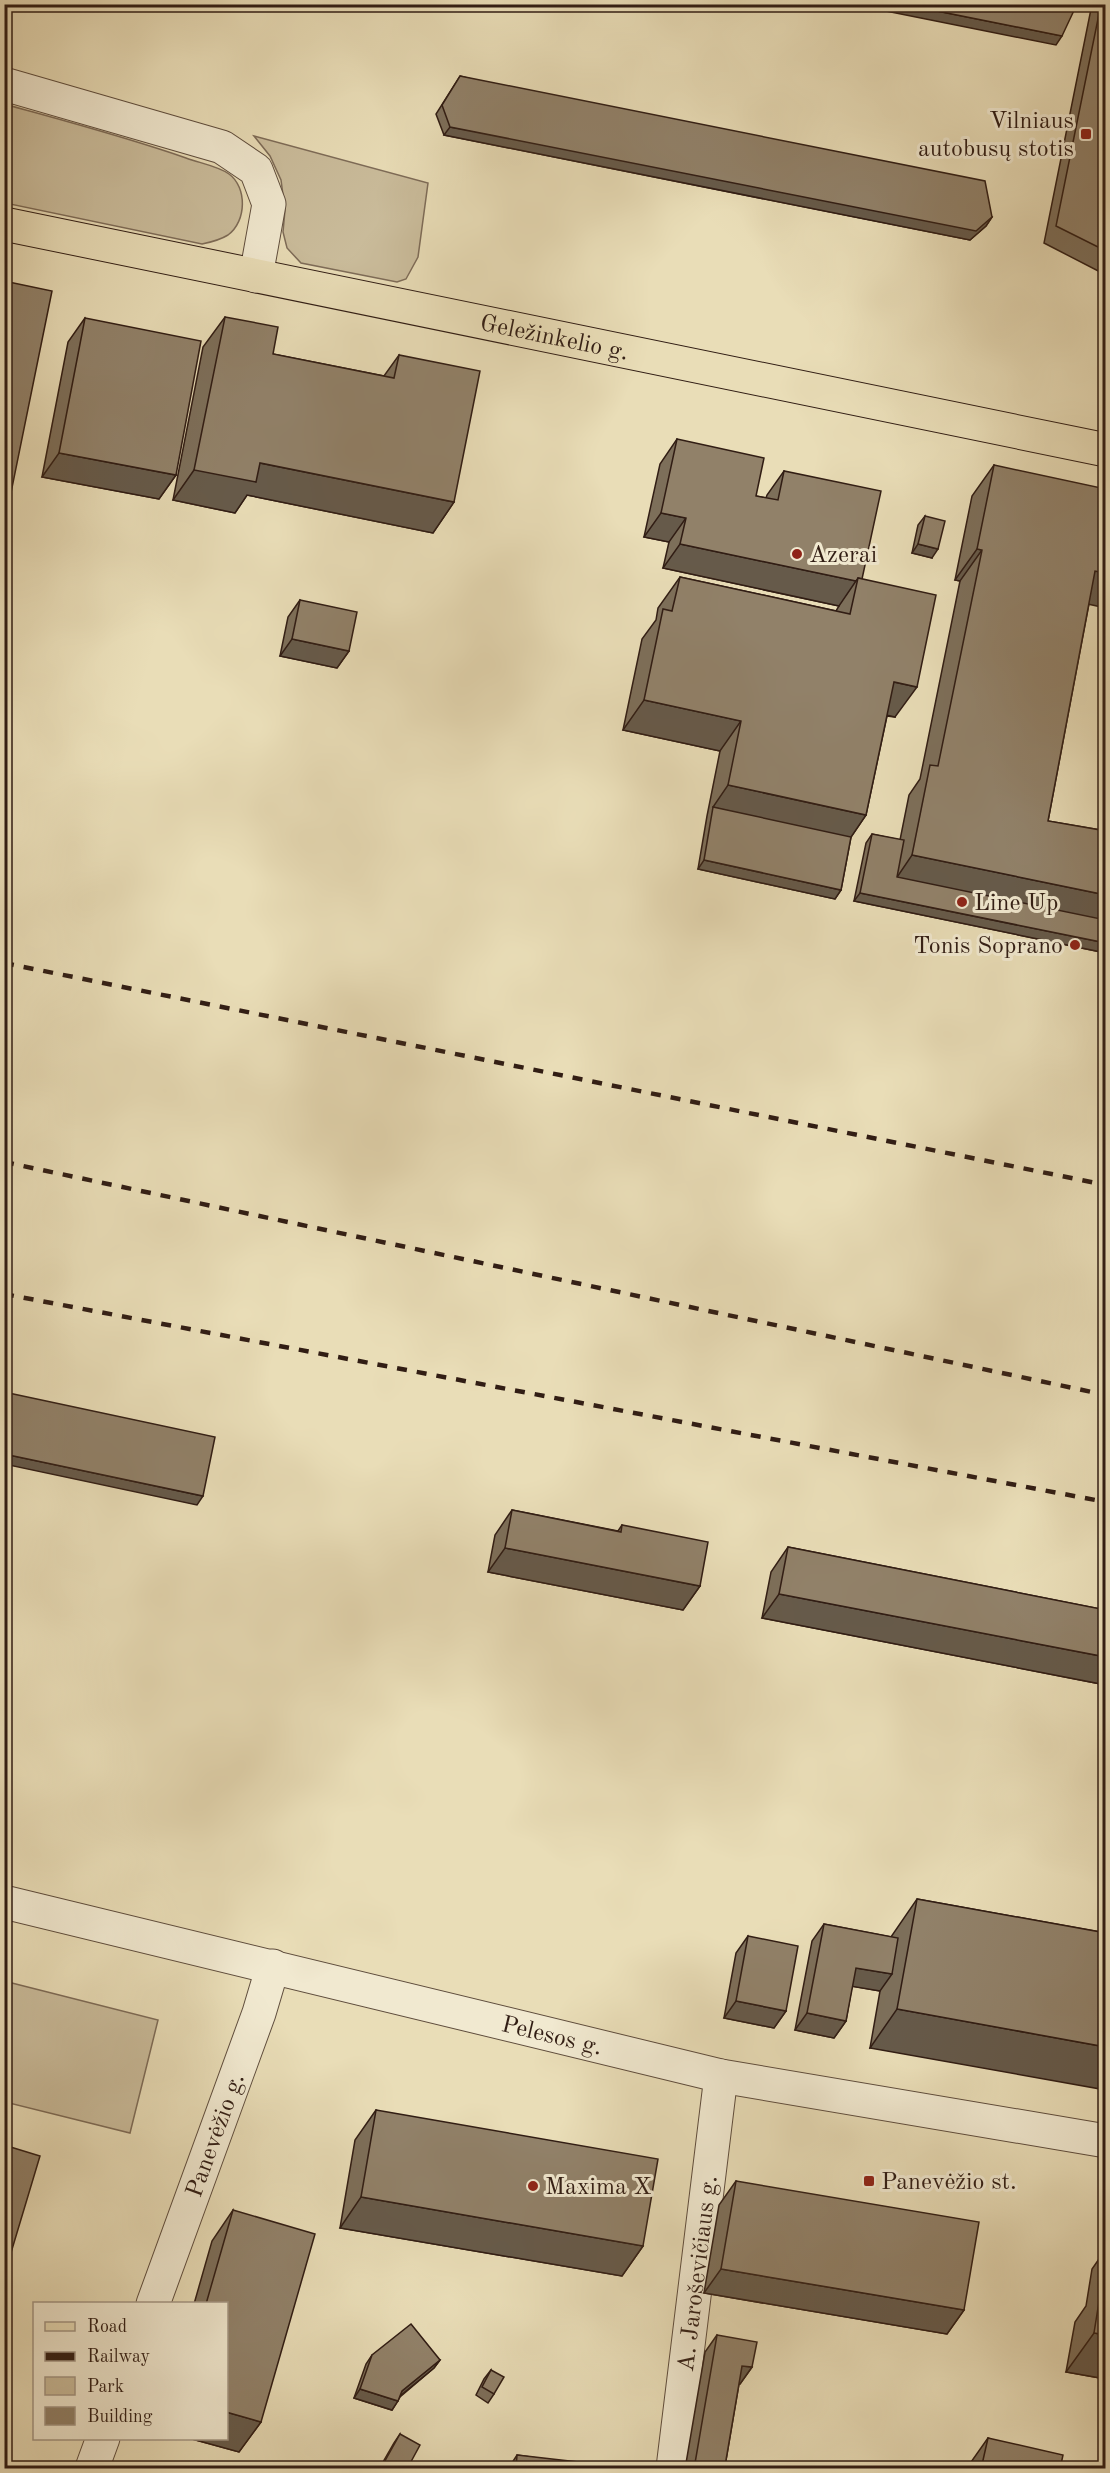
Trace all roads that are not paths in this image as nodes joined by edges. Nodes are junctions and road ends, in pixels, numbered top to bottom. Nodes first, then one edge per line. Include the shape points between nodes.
1 (4, 84) edge
2 (4, 224) edge
3 (256, 276) junction
4 (1106, 450) edge
5 (4, 1902) edge
6 (273, 1966) junction
7 (721, 2076) junction
8 (1106, 2141) edge
9 (154, 2302) edge
10 (673, 2469) edge

1 - 3 street via 222,147 256,170 269,204
2 - 3 main road, Geležinkelio g.
3 - 4 main road, Geležinkelio g.
5 - 6 street, Pelesos g.
6 - 7 street, Pelesos g.
6 - 9 street, Panevėžio g.
7 - 8 street, Pelesos g.
7 - 10 street, A. Jaroševičiaus g.

